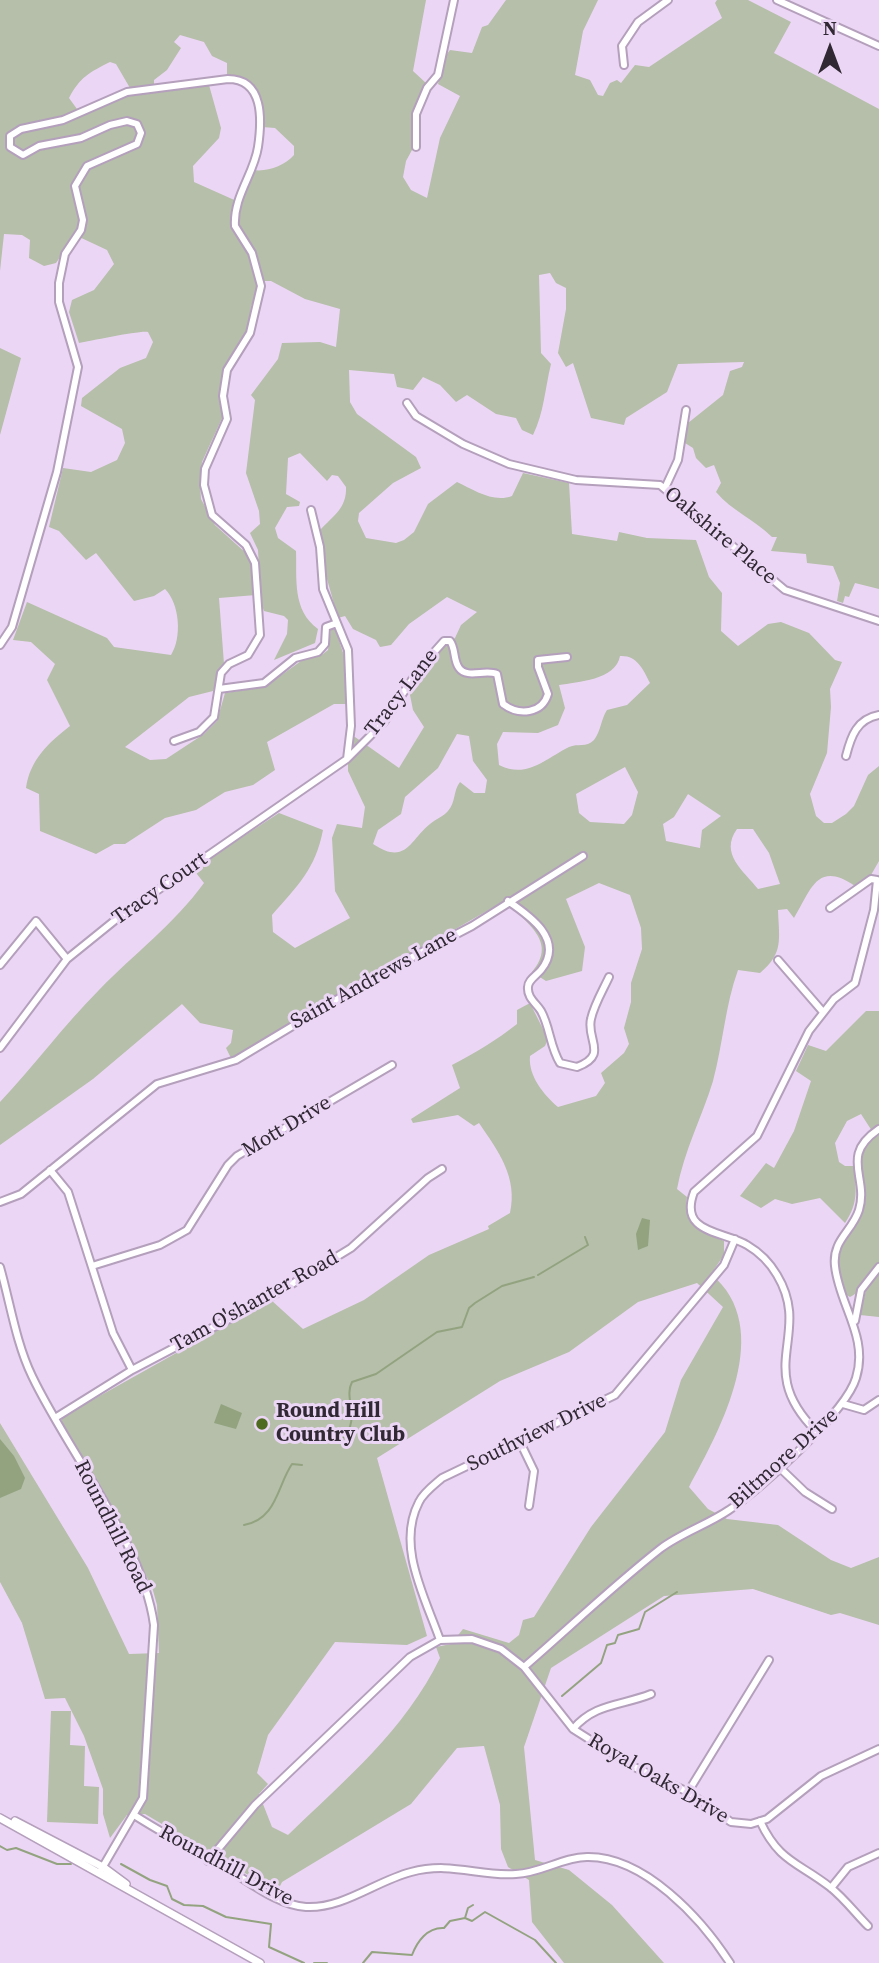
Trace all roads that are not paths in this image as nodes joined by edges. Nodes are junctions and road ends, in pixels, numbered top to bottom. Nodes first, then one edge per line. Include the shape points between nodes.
1 (454, 0) edge
2 (668, 0) edge
3 (777, 0) edge
4 (879, 46) edge
5 (624, 65) dead end
6 (416, 147) dead end
7 (407, 403) dead end
8 (686, 410) dead end
9 (665, 488) junction
10 (311, 510) dead end
11 (879, 621) edge
12 (337, 623) junction
13 (0, 645) edge
14 (567, 657) dead end
15 (219, 689) junction
16 (879, 715) edge
17 (174, 741) dead end
18 (846, 756) dead end
19 (347, 759) junction
20 (583, 856) dead end
21 (508, 901) junction
22 (830, 908) dead end
23 (67, 959) junction
24 (778, 960) dead end
25 (0, 965) edge
26 (609, 977) dead end
27 (823, 1012) junction
28 (0, 1048) edge
29 (393, 1065) dead end
30 (879, 1129) edge
31 (442, 1169) dead end
32 (50, 1170) junction
33 (0, 1202) edge
34 (735, 1239) junction
35 (92, 1266) junction
36 (0, 1267) edge
37 (879, 1267) edge
38 (855, 1323) junction
39 (132, 1370) junction
40 (879, 1400) edge
41 (843, 1405) junction
42 (55, 1419) junction
43 (816, 1431) junction
44 (520, 1442) junction
45 (779, 1467) junction
46 (529, 1506) dead end
47 (832, 1509) dead end
48 (440, 1640) junction
49 (769, 1660) dead end
50 (524, 1667) junction
51 (650, 1694) dead end
52 (573, 1730) junction
53 (879, 1749) edge
54 (688, 1792) junction
55 (134, 1815) junction
56 (0, 1817) edge
57 (760, 1821) junction
58 (879, 1853) edge
59 (208, 1861) junction
60 (101, 1870) junction
61 (831, 1888) junction
62 (869, 1926) dead end
63 (260, 1963) edge
64 (730, 1963) edge

1 - 6 street via 438,75 416,114
2 - 5 street via 638,22 622,46
3 - 4 street
7 - 9 street, Oakshire Place via 416,416 509,464 576,480
8 - 9 street via 678,460
9 - 11 street, Oakshire Place via 785,590
10 - 12 street via 323,589
12 - 15 street via 326,627 325,644 318,652 295,658 264,683
12 - 19 street via 348,650 351,680
13 - 15 street via 12,627 57,472 78,367 59,302 61,266 83,220 75,193 77,179 87,166 137,144 140,127 122,122 23,155 10,147 10,136 21,129 63,120 127,92 236,79 254,91 260,110 258,148 234,218 236,231 256,262 261,286 250,333 227,370 223,396 227,419 205,470 204,485 212,515 246,545 254,562 260,635 248,655 224,669
14 - 19 street, Tracy Lane via 538,660 548,694 545,704 524,712 503,704 497,674 463,671 454,646 444,641 384,722
15 - 17 street via 214,718 200,732
16 - 18 street via 856,728
19 - 23 street, Tracy Court via 119,917
20 - 21 street, Saint Andrews Lane
21 - 26 street via 546,934 545,965 529,983 528,991 541,1011 560,1063 578,1067 592,1058 591,1019
21 - 32 street, Saint Andrews Lane via 236,1060 157,1084
22 - 27 street via 871,879 877,880 855,984
23 - 25 street via 36,921
23 - 28 street, Tracy Court
24 - 27 street
27 - 34 street via 757,1136 691,1199 697,1223
29 - 35 street, Mott Drive via 237,1156 187,1230 173,1240
30 - 38 street, Biltmore Drive via 862,1144 856,1168 862,1195 859,1212 835,1250 838,1279
31 - 39 street, Tam O'shanter Road via 351,1248
32 - 33 street via 21,1194
32 - 35 street via 68,1192
34 - 43 street via 767,1261 782,1284 789,1312 785,1384 793,1405
34 - 44 street, Southview Drive via 724,1265 615,1395
35 - 39 street via 113,1333
36 - 42 street, Roundhill Road via 30,1373
37 - 38 street, Biltmore Drive via 861,1290
38 - 41 street, Biltmore Drive via 857,1377
39 - 42 street, Tam O'shanter Road
40 - 41 street via 864,1410
41 - 43 street, Biltmore Drive
42 - 55 street, Roundhill Road via 124,1541 150,1599 154,1625 146,1769 143,1798
43 - 45 street, Biltmore Drive
44 - 46 street via 534,1471
44 - 48 street, Southview Drive via 442,1478 420,1499 410,1523 410,1553
45 - 47 street
45 - 50 street, Biltmore Drive via 733,1508 660,1550
48 - 50 street, Royal Oaks Drive via 472,1639 501,1649
48 - 59 street, Royal Oaks Drive via 410,1657 255,1805
49 - 54 street
50 - 52 street, Royal Oaks Drive
51 - 52 street via 592,1711
52 - 54 street, Royal Oaks Drive via 630,1765
53 - 57 street, Royal Oaks Drive via 821,1776
54 - 57 street, Royal Oaks Drive via 731,1822
55 - 59 street, Roundhill Drive
55 - 60 street, Roundhill Road
56 - 60 street
57 - 61 street via 771,1844 791,1863
58 - 61 street via 849,1867
59 - 64 street, Roundhill Drive via 286,1902 308,1907 335,1904 390,1878 431,1868 515,1875 570,1859 608,1858 643,1872 702,1926
60 - 63 street via 198,1931
61 - 62 street

